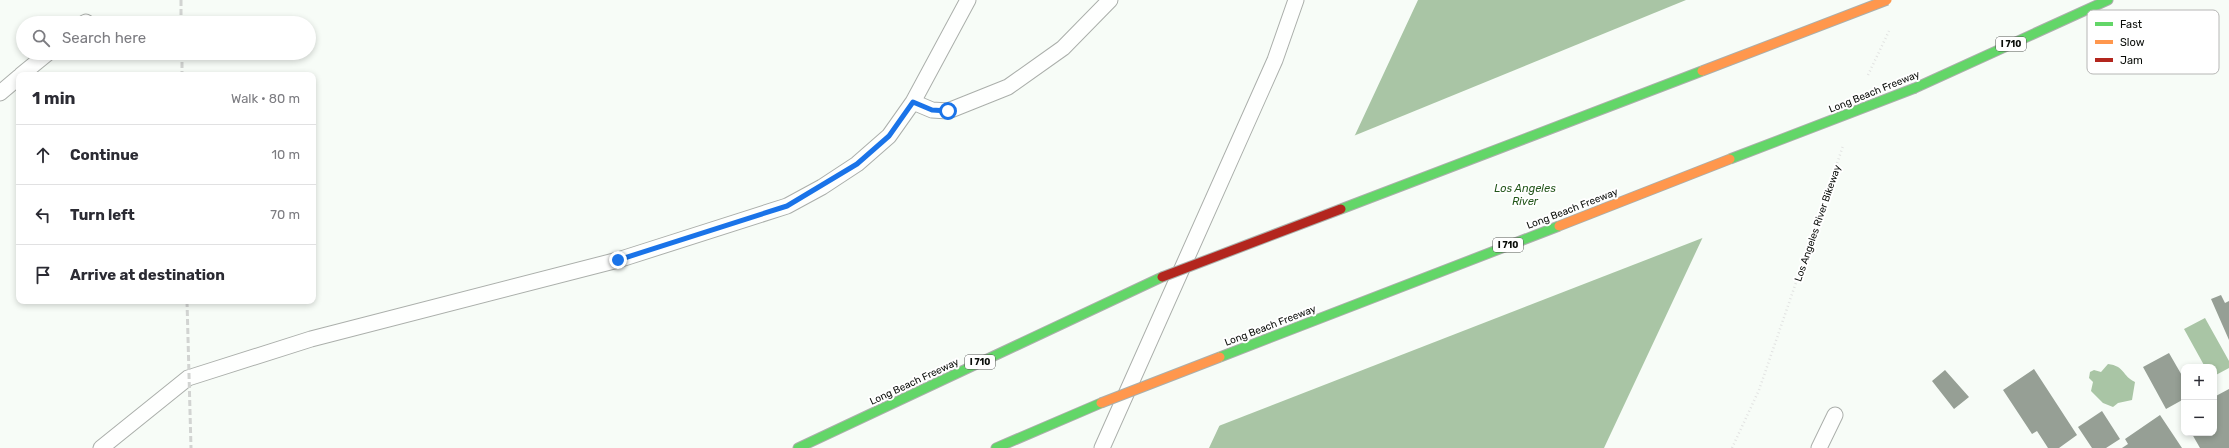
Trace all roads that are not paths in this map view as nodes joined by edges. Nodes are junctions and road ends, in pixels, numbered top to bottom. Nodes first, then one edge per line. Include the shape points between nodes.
1 (968, 0) edge
2 (1110, 0) edge
3 (1296, 0) edge
4 (1887, 0) edge
5 (2108, 0) edge
6 (39, 60) edge
7 (25, 72) edge
8 (16, 79) edge
9 (0, 93) edge
10 (913, 102) junction
11 (1835, 415) dead end
12 (101, 448) edge
13 (798, 448) edge
14 (996, 448) edge
15 (1102, 448) edge
16 (1819, 448) edge

1 - 10 lane
2 - 10 lane via 1063,48 1008,87 948,111 932,110
3 - 15 lane via 1275,60
4 - 13 highway, Long Beach Freeway / I 710, bridge via 1162,277
5 - 14 highway, Long Beach Freeway / I 710, bridge via 1915,88 1101,403
6 - 7 lane
8 - 9 lane
10 - 12 lane via 889,136 857,164 787,206 618,260 311,338 188,378
11 - 16 lane

